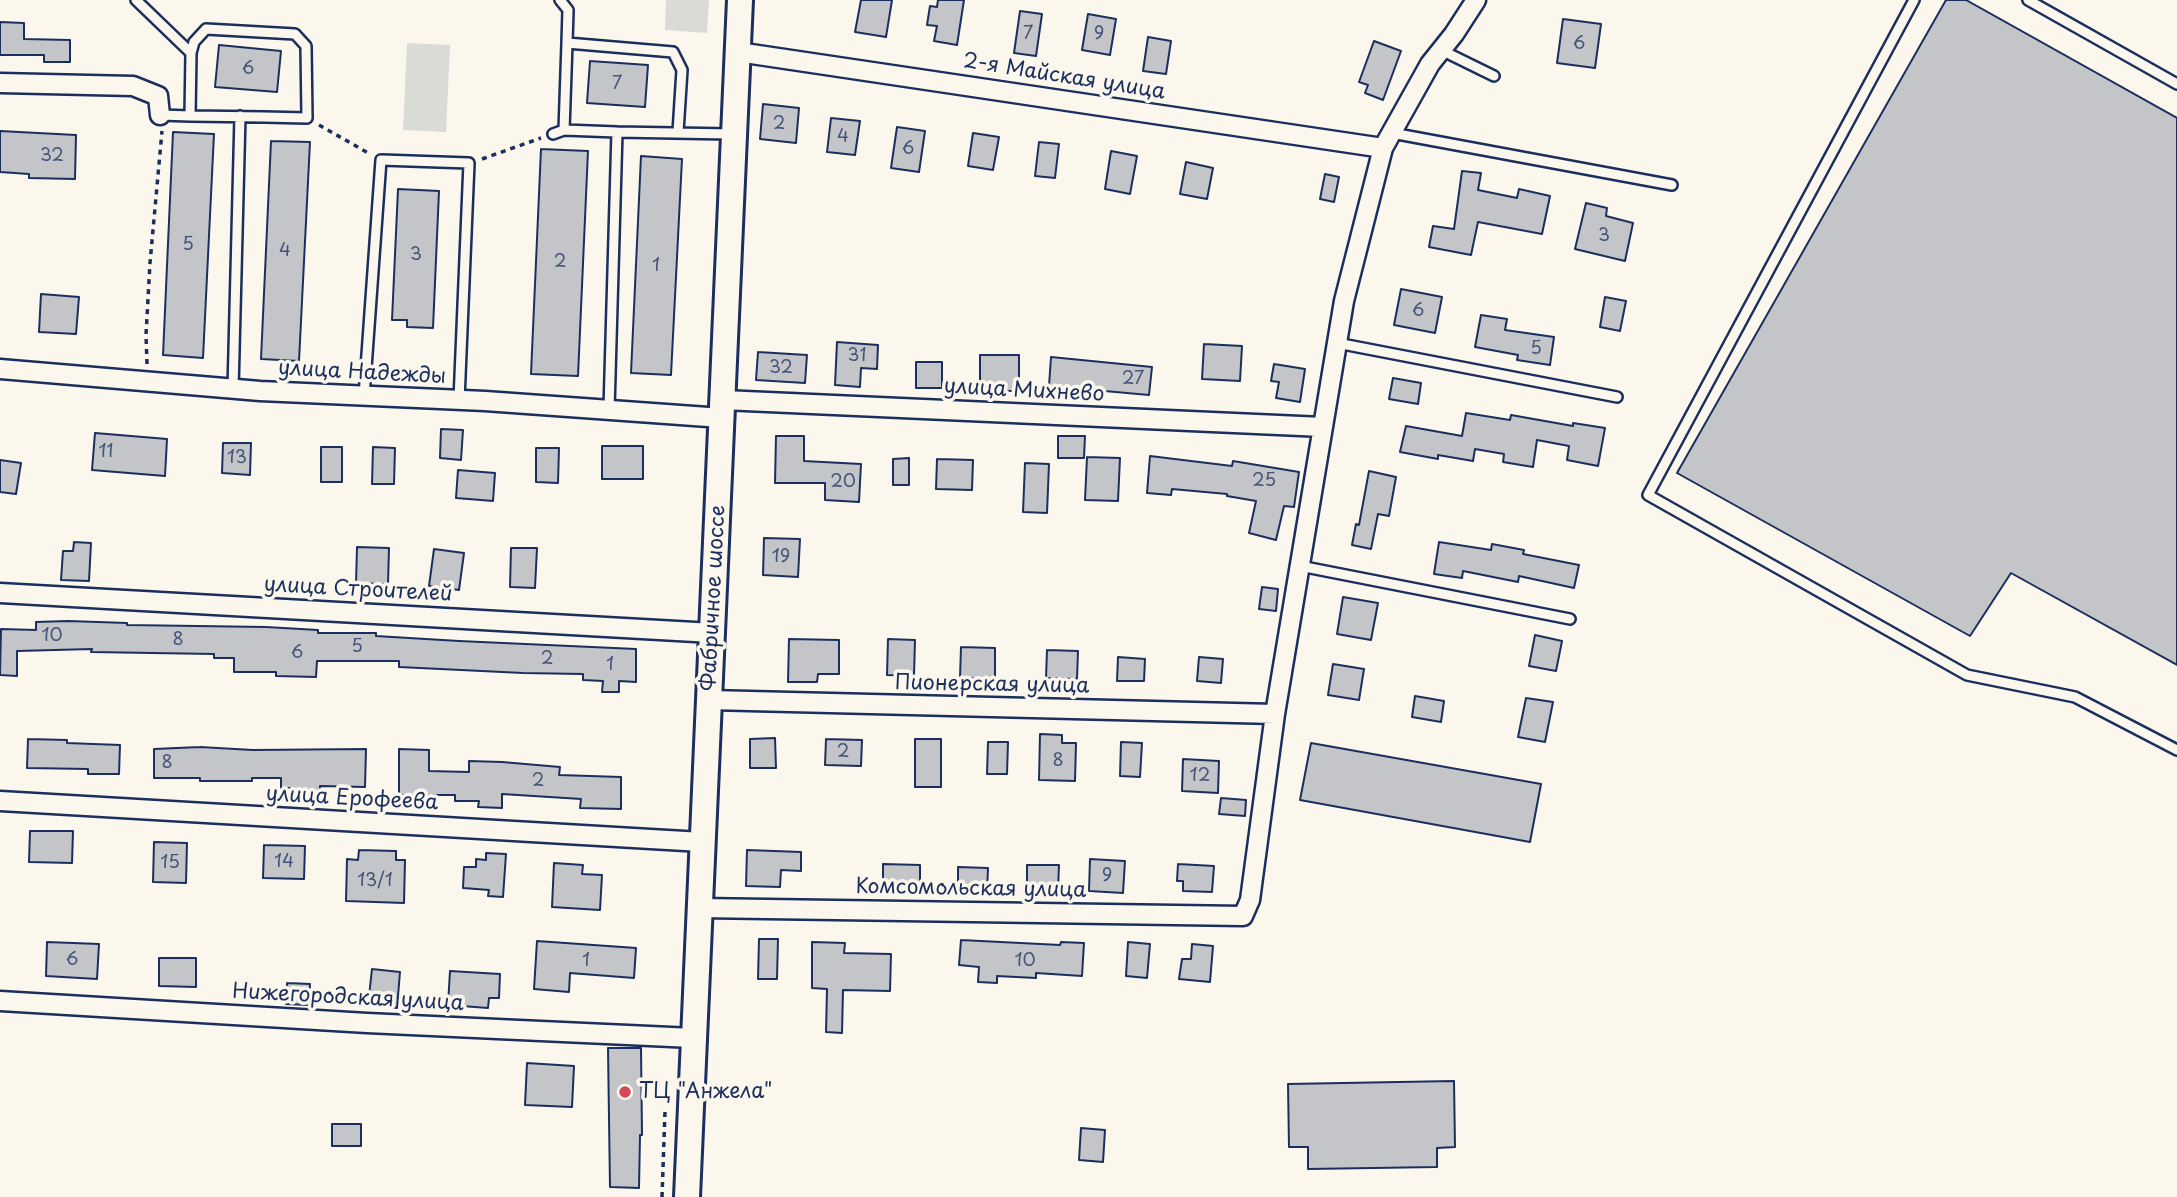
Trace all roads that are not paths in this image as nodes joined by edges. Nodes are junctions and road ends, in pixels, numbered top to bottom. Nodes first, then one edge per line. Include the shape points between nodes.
1 (136, 0) edge
2 (561, 0) edge
3 (740, 0) edge
4 (1476, 0) edge
5 (1914, 0) edge
6 (2028, 0) edge
7 (567, 43) junction
8 (1441, 50) junction
9 (191, 52) junction
10 (738, 52) junction
11 (1494, 76) dead end
12 (0, 83) edge
13 (2177, 84) edge
14 (160, 115) joint
15 (190, 116) junction
16 (240, 116) junction
17 (564, 130) junction
18 (617, 132) junction
19 (678, 132) junction
20 (553, 134) road end
21 (733, 135) junction
22 (1387, 141) junction
23 (1672, 185) dead end
24 (1337, 343) junction
25 (0, 369) edge
26 (233, 389) junction
27 (364, 397) junction
28 (1617, 397) dead end
29 (459, 401) junction
30 (722, 409) junction
31 (609, 410) junction
32 (1323, 427) junction
33 (1300, 566) junction
34 (0, 593) edge
35 (1570, 619) dead end
36 (713, 633) junction
37 (709, 700) junction
38 (1275, 714) junction
39 (2177, 750) edge
40 (0, 801) edge
41 (702, 842) junction
42 (699, 908) junction
43 (0, 1001) edge
44 (693, 1038) junction
45 (687, 1197) edge

1 - 9 lane
2 - 7 lane via 568,10
3 - 10 main road, Фабричное шоссе
4 - 8 street
5 - 39 lane via 1648,495 1967,675 2075,697
6 - 13 lane
7 - 17 lane
7 - 19 lane via 673,52 682,71
8 - 11 lane
8 - 22 street
9 - 15 lane
9 - 16 lane via 206,29 295,34 306,46 307,118
10 - 21 main road, Фабричное шоссе
10 - 22 street, 2-я Майская улица
12 - 14 street via 133,86 158,96
14 - 15 lane
15 - 16 lane
16 - 26 lane
17 - 18 lane
17 - 20 lane
18 - 19 lane
18 - 31 lane
19 - 21 lane
21 - 30 main road, Фабричное шоссе
22 - 23 lane
22 - 24 street
24 - 28 lane
24 - 32 street
25 - 26 street, улица Надежды
26 - 27 street, улица Надежды
27 - 29 street, улица Надежды
27 - 29 lane via 381,160 469,163
29 - 31 street, улица Надежды
30 - 31 street, улица Надежды
30 - 32 street, улица Михнево
30 - 36 main road, Фабричное шоссе
32 - 33 street
33 - 35 lane
33 - 38 street
34 - 36 street, улица Строителей
36 - 37 main road, Фабричное шоссе
37 - 38 street, Пионерская улица
37 - 41 main road, Фабричное шоссе
38 - 42 street, Комсомольская улица via 1250,900 1243,916
40 - 41 street, улица Ерофеева
41 - 42 main road, Фабричное шоссе
42 - 44 main road, Фабричное шоссе
43 - 44 street, Нижегородская улица
44 - 45 main road, Фабричное шоссе

